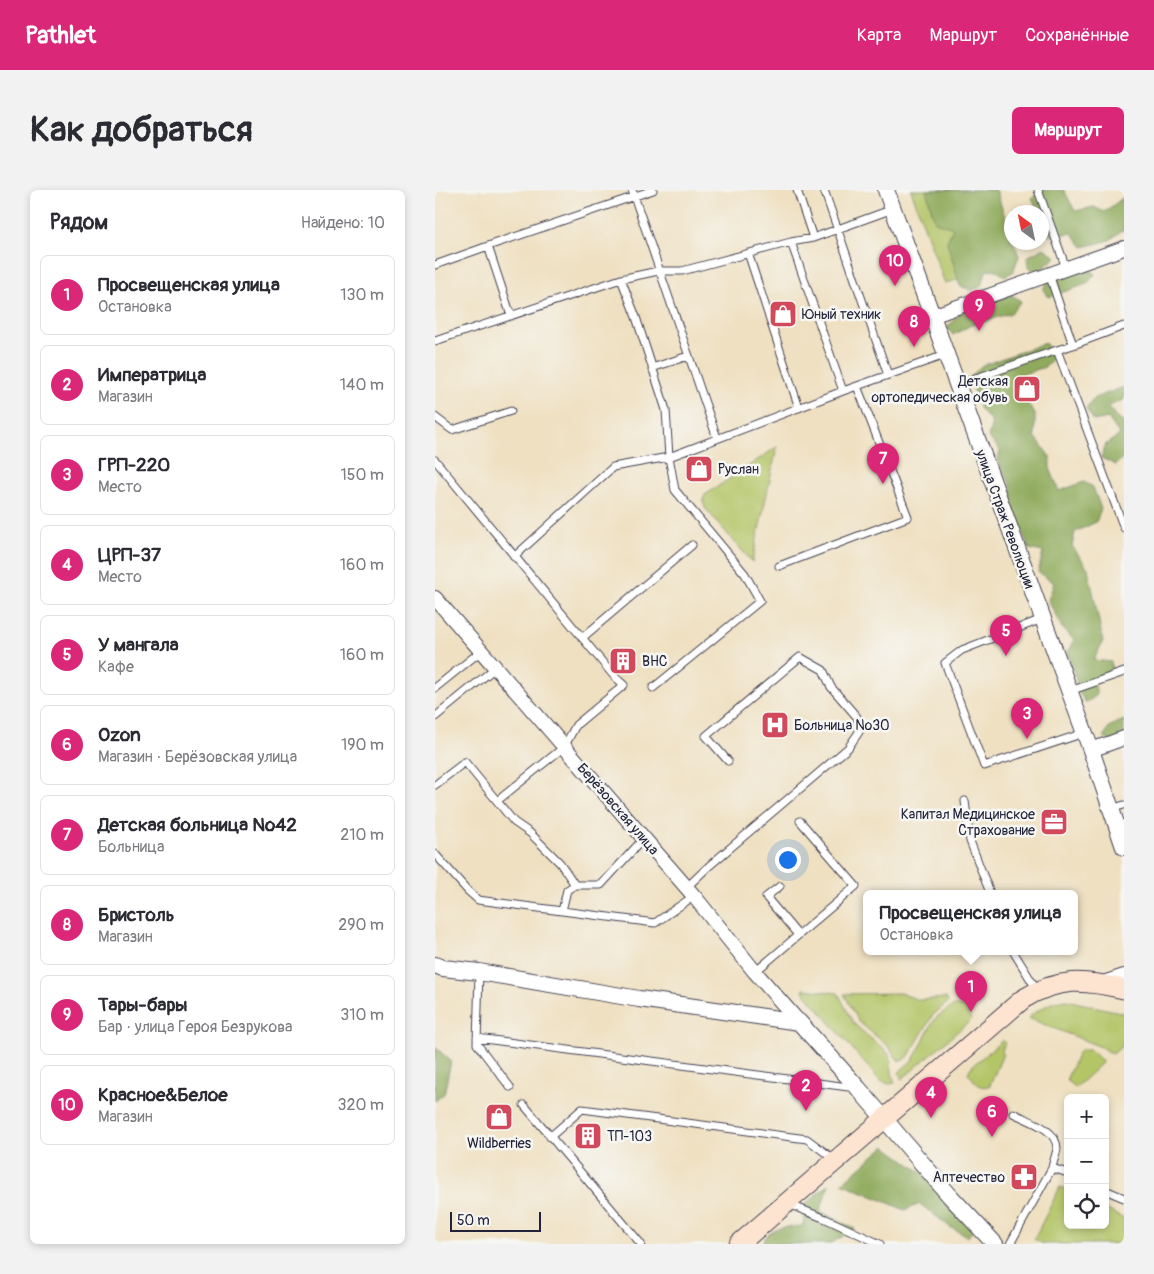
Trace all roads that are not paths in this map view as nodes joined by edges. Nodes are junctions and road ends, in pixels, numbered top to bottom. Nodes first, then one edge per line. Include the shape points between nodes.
1 (653, 190) edge
2 (797, 190) edge
3 (824, 190) edge
4 (886, 190) edge
5 (1038, 190) edge
6 (633, 193) edge
7 (893, 209) junction
8 (839, 229) junction
9 (813, 238) junction
10 (791, 242) junction
11 (488, 246) junction
12 (1124, 248) edge
13 (748, 253) junction
14 (435, 265) edge
15 (1066, 268) junction
16 (658, 271) junction
17 (1049, 274) junction
18 (621, 279) junction
19 (511, 316) junction
20 (932, 316) junction
21 (1124, 326) edge
22 (435, 341) edge
23 (1073, 345) junction
24 (1057, 350) junction
25 (945, 354) junction
26 (688, 356) junction
27 (652, 368) junction
28 (888, 375) junction
29 (956, 385) junction
30 (857, 386) junction
31 (843, 391) junction
32 (799, 408) junction
33 (511, 411) dead end
34 (435, 417) edge
35 (717, 438) junction
36 (669, 457) junction
37 (435, 460) edge
38 (1124, 528) edge
39 (692, 545) dead end
40 (514, 557) junction
41 (779, 566) dead end
42 (435, 598) edge
43 (1043, 619) junction
44 (582, 638) junction
45 (481, 651) junction
46 (495, 668) junction
47 (1124, 672) edge
48 (435, 688) edge
49 (653, 688) dead end
50 (1069, 691) junction
51 (435, 716) edge
52 (1084, 733) junction
53 (1124, 738) edge
54 (564, 747) junction
55 (1091, 750) junction
56 (728, 761) dead end
57 (435, 785) edge
58 (497, 801) junction
59 (965, 801) dead end
60 (1117, 807) edge
61 (800, 821) dead end
62 (643, 838) junction
63 (1124, 847) edge
64 (435, 854) edge
65 (575, 885) junction
66 (779, 886) dead end
67 (989, 890) edge
68 (690, 891) junction
69 (562, 911) junction
70 (798, 935) junction
71 (1015, 955) edge
72 (435, 965) edge
73 (479, 972) junction
74 (755, 972) junction
75 (1124, 977) edge
76 (1103, 984) junction
77 (1124, 989) edge
78 (1037, 990) junction
79 (799, 1022) junction
80 (477, 1038) junction
81 (510, 1087) dead end
82 (858, 1088) junction
83 (524, 1105) dead end
84 (1013, 1113) dead end
85 (884, 1118) junction
86 (550, 1137) junction
87 (836, 1160) junction
88 (1052, 1168) junction
89 (1064, 1172) edge
90 (1109, 1192) edge
91 (1124, 1198) edge
92 (786, 1203) junction
93 (641, 1244) edge
94 (739, 1244) edge
95 (879, 1244) edge
96 (995, 1244) edge
97 (1010, 1244) edge

1 - 6 lane
2 - 9 lane
3 - 8 lane
4 - 7 street, улица Страж Революции
5 - 15 lane
6 - 11 lane
6 - 16 lane
7 - 8 lane
7 - 20 street, улица Страж Революции
8 - 9 lane
8 - 28 lane
9 - 10 lane
10 - 13 lane
10 - 31 lane
11 - 14 lane
11 - 19 lane
12 - 15 street
13 - 16 lane via 682,271
13 - 32 lane
15 - 17 street
16 - 18 lane
16 - 26 lane
17 - 20 street
17 - 23 lane
18 - 19 lane
18 - 27 lane
19 - 22 lane
20 - 25 street, улица Страж Революции
21 - 23 lane
23 - 24 lane
24 - 29 lane
24 - 38 lane
25 - 28 lane
25 - 29 street, улица Страж Революции
26 - 27 lane
26 - 35 lane
27 - 36 lane via 666,410
28 - 30 lane
29 - 43 street, улица Страж Революции
30 - 31 lane
30 - 41 lane via 908,517
31 - 32 lane
32 - 35 lane
33 - 34 lane via 452,430
35 - 36 lane
36 - 40 lane via 613,467
36 - 49 lane via 675,490 745,574 760,601
37 - 40 lane
39 - 44 lane
40 - 44 lane
42 - 45 street, Берёзовская улица
43 - 50 street, улица Страж Революции
43 - 52 lane via 962,650 945,663 984,766
44 - 54 lane via 623,685 576,725
45 - 46 street, Берёзовская улица
45 - 48 lane
46 - 51 lane
46 - 54 street, Берёзовская улица
47 - 50 lane
50 - 52 street, улица Страж Революции
52 - 55 street, улица Страж Революции
53 - 55 street
54 - 58 lane
54 - 62 street, Берёзовская улица
55 - 60 street, улица Страж Революции
56 - 68 lane via 706,736 800,656 823,670 831,686 857,717 859,732 848,748 709,866
57 - 58 lane via 465,762
58 - 65 lane via 514,822 560,863
59 - 67 lane via 970,841
60 - 63 street, улица Страж Революции
61 - 70 lane via 857,886
62 - 65 lane via 601,885
62 - 68 street, Берёзовская улица
64 - 69 lane via 478,900
65 - 69 lane via 567,890
66 - 70 lane via 766,897
68 - 69 lane via 655,923
68 - 74 street, Берёзовская улица
70 - 74 lane
71 - 78 lane
72 - 73 street
73 - 79 street
73 - 80 lane
74 - 79 street, Берёзовская улица
75 - 76 street
76 - 77 main road
76 - 78 main road via 1070,982
78 - 85 main road via 1009,1010
79 - 82 street
80 - 81 lane via 477,1044
80 - 82 lane
82 - 85 street
83 - 86 lane
84 - 88 lane via 1051,1132 1057,1149
85 - 87 main road
85 - 96 street
86 - 87 lane via 582,1110 807,1139
86 - 93 lane
87 - 92 main road
88 - 89 lane
88 - 97 lane
90 - 91 lane
92 - 94 main road
92 - 95 lane

